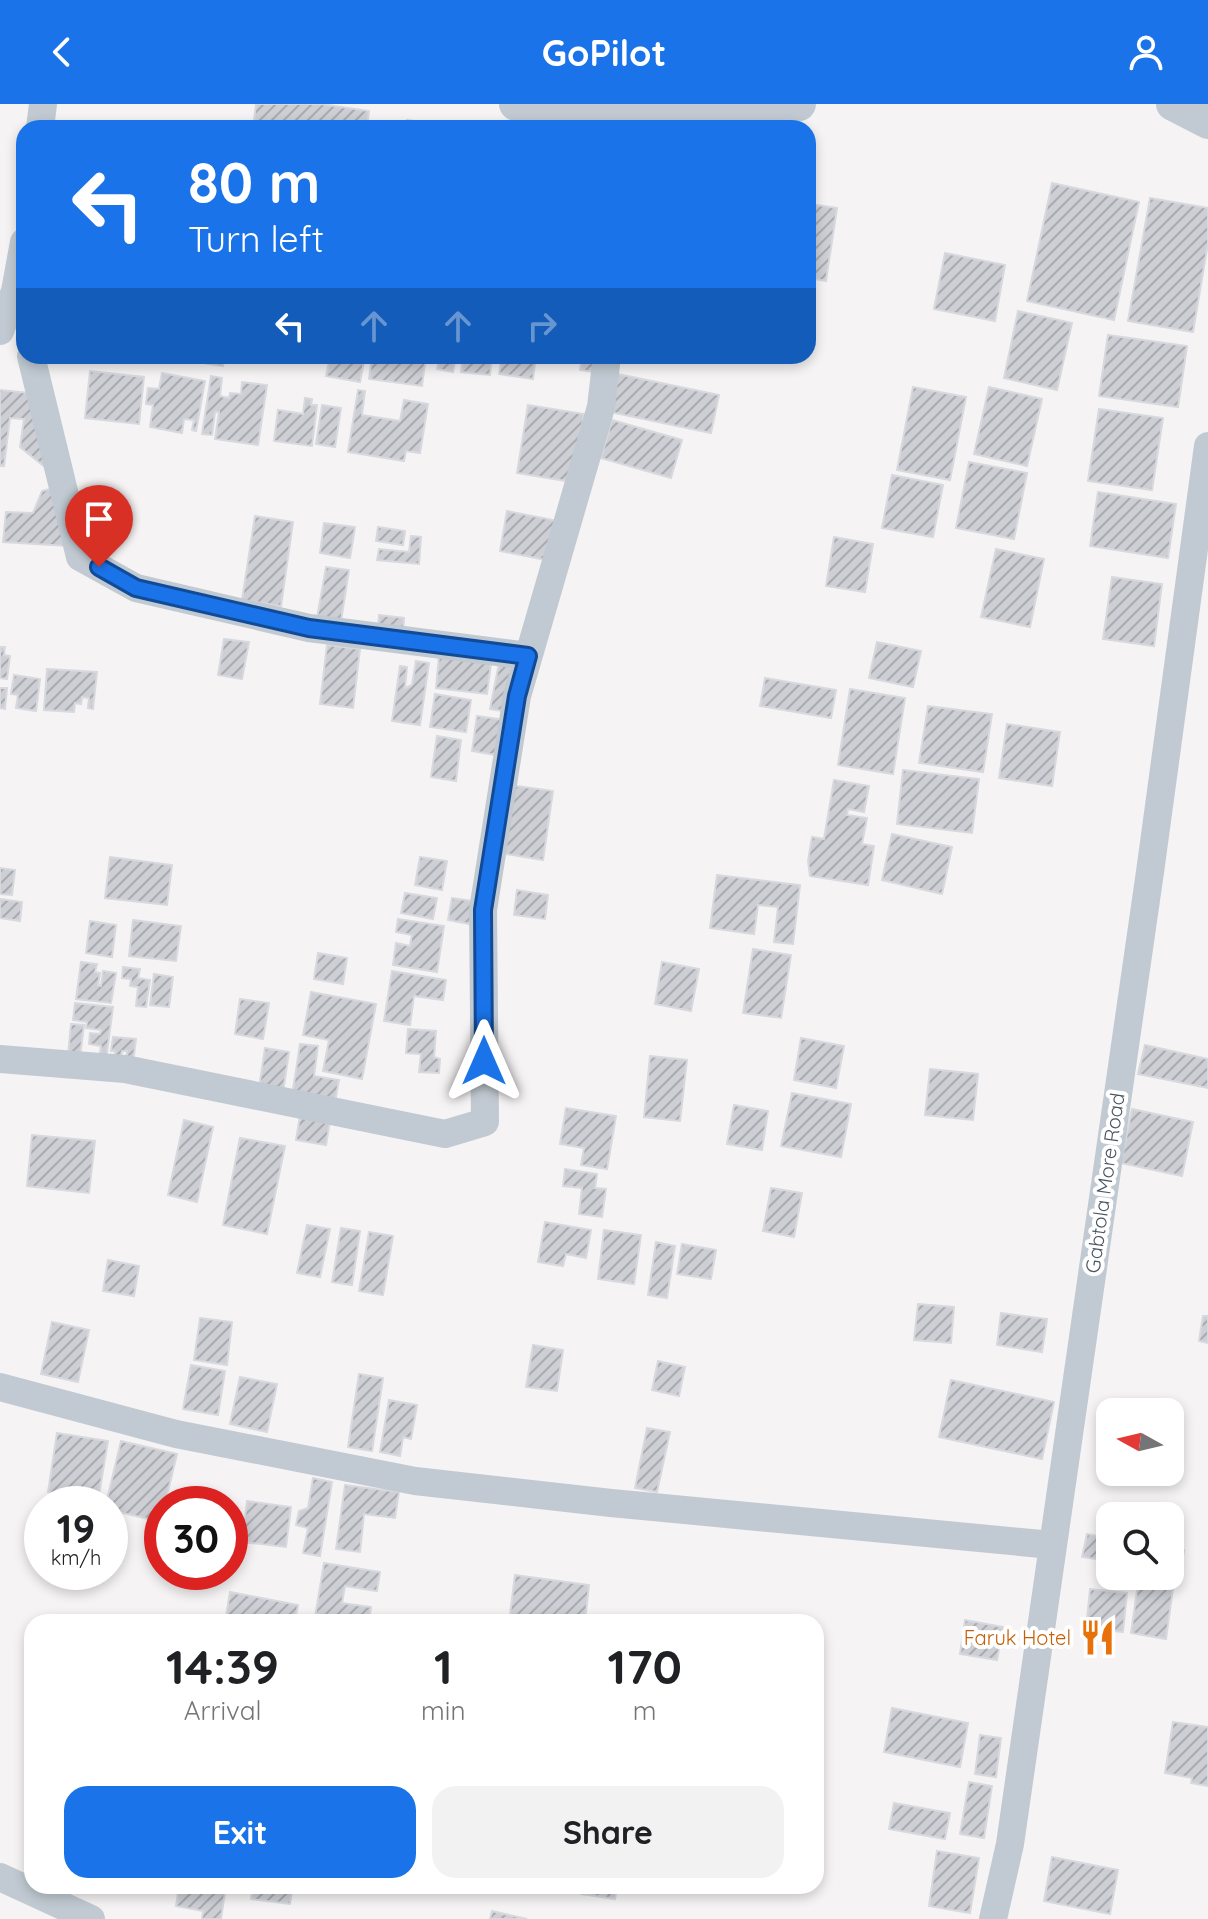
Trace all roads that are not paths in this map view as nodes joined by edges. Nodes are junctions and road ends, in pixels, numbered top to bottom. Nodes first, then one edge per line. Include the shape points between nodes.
1 (516, 104) edge
2 (799, 104) edge
3 (1173, 104) edge
4 (634, 117) edge
5 (1208, 122) edge
6 (16, 286) edge
7 (15, 291) junction
8 (16, 295) edge
9 (0, 331) edge
10 (33, 364) edge
11 (606, 364) edge
12 (1208, 446) edge
13 (528, 656) junction
14 (0, 1059) edge
15 (0, 1387) edge
16 (1052, 1545) junction
17 (0, 1877) edge
18 (24, 1888) edge
19 (37, 1894) edge
20 (91, 1919) edge
21 (993, 1919) edge

1 - 4 street
2 - 4 street
3 - 5 street
6 - 7 street
7 - 8 street
7 - 9 street
10 - 13 street via 80,557 136,588 309,628
11 - 13 street via 601,407
12 - 16 street, Gabtola More Road
13 - 14 street via 483,910 485,1122 445,1134 125,1069
15 - 16 street via 176,1434 415,1481
16 - 21 street, Gabtola More Road via 1010,1844
17 - 18 street
19 - 20 street

